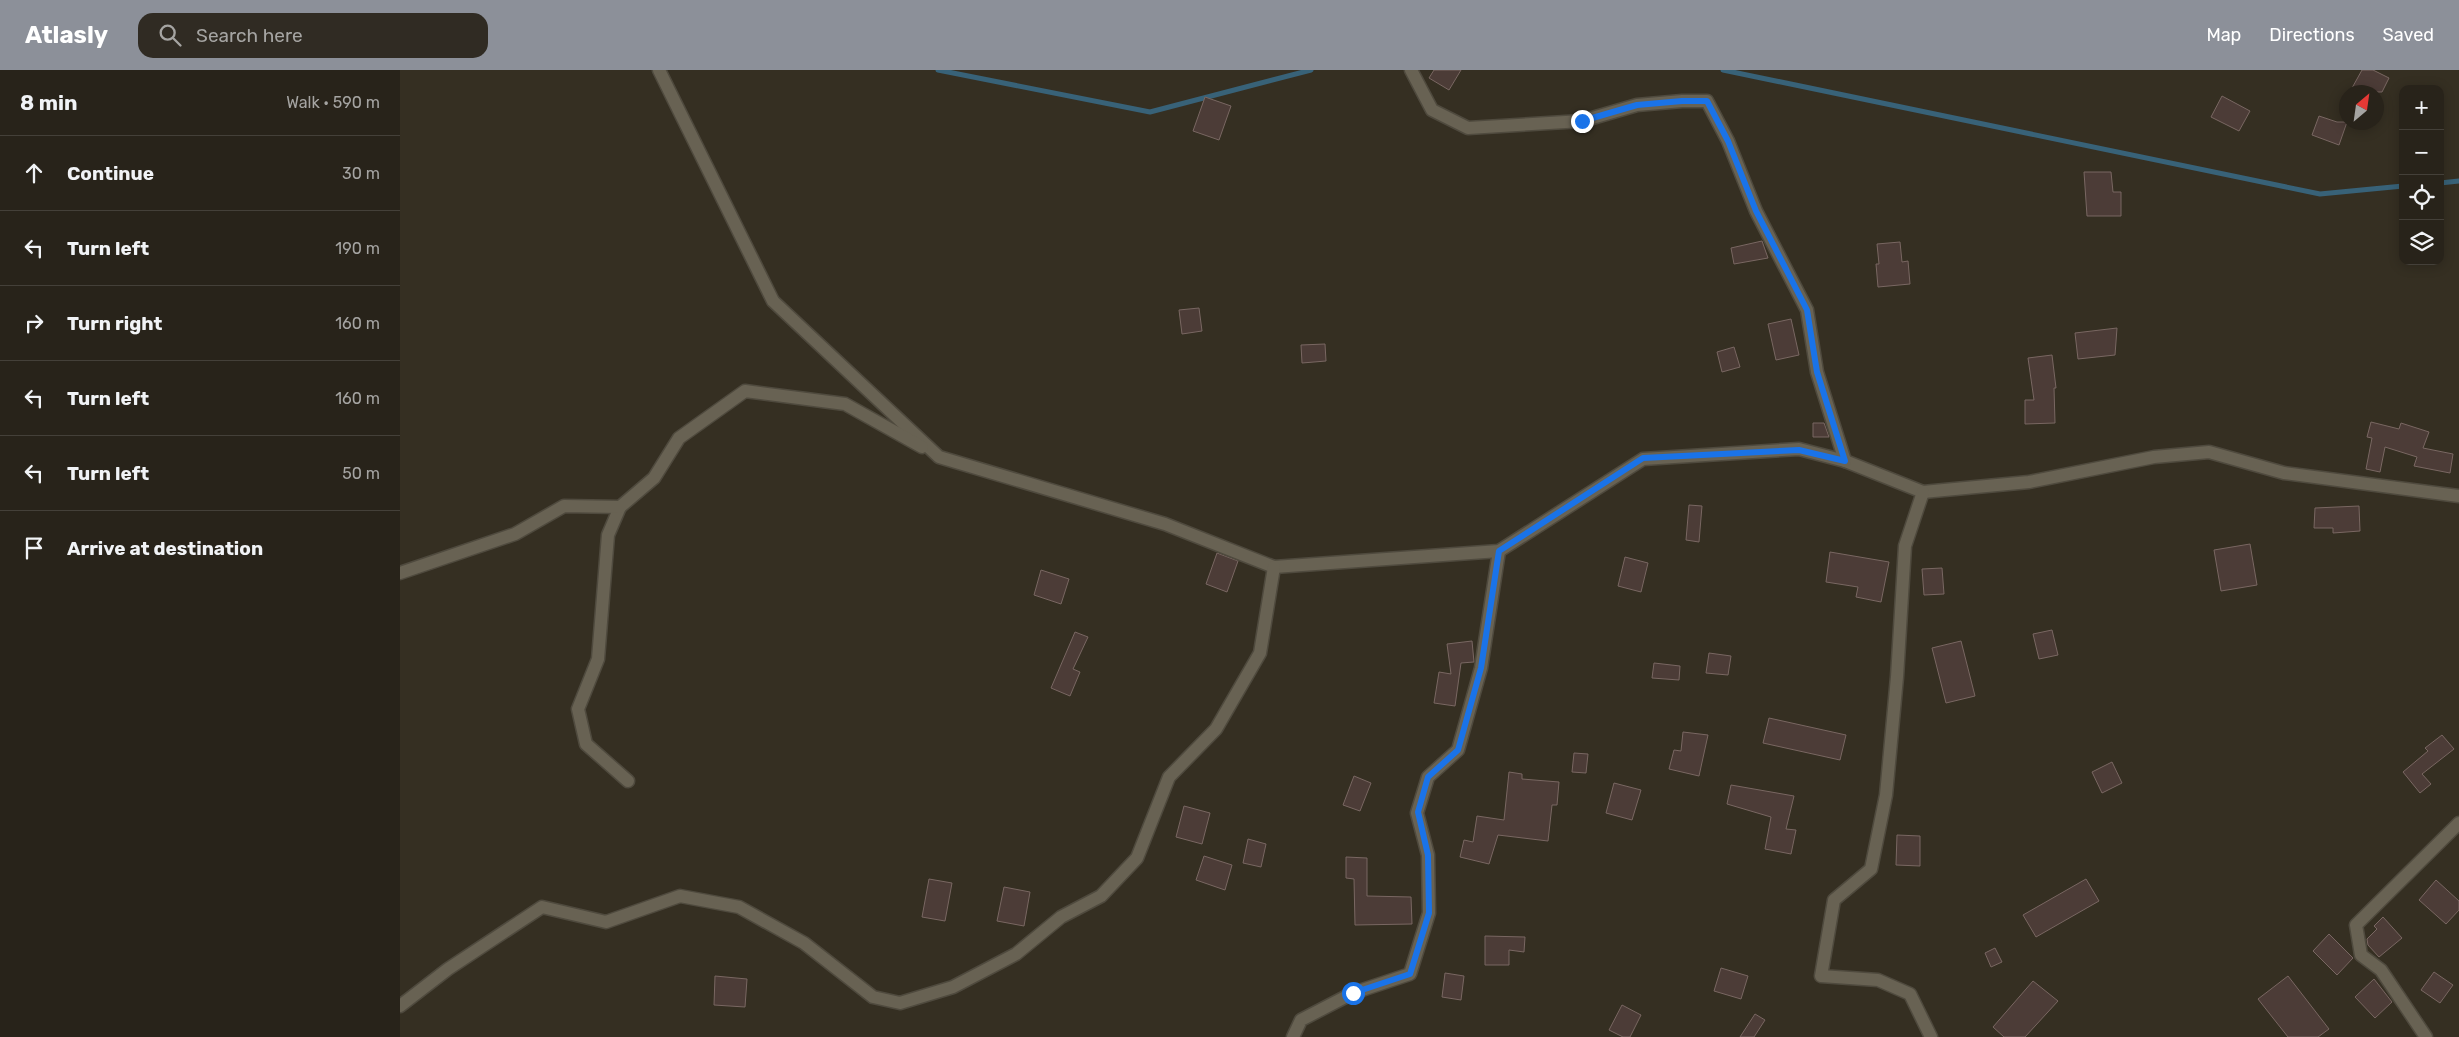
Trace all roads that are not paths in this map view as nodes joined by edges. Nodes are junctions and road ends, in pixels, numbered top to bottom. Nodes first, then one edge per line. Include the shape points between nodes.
1 (659, 70) edge
2 (1411, 70) edge
3 (940, 457) junction
4 (1845, 461) junction
5 (1923, 492) junction
6 (2459, 496) edge
7 (620, 507) junction
8 (1499, 551) junction
9 (1274, 567) junction
10 (400, 573) edge
11 (628, 781) dead end
12 (2459, 823) edge
13 (400, 1006) edge
14 (1293, 1037) edge
15 (1931, 1037) edge
16 (2426, 1037) edge

1 - 3 street via 773,300
2 - 4 street via 1432,110 1468,128 1582,121 1637,105 1707,101 1728,141 1756,211 1807,310 1817,372
3 - 7 street via 845,404 745,390 679,438 654,478
3 - 9 street via 1165,524
4 - 5 street
4 - 8 street via 1799,450 1643,458
5 - 6 street via 2029,482 2154,457 2209,452 2284,473
5 - 15 street via 1906,546 1886,795 1871,869 1834,900 1821,976 1878,980 1910,994
7 - 10 street via 564,506 516,534
7 - 11 street via 608,535 598,659 578,709 586,744
8 - 9 street
8 - 14 street via 1481,668 1458,750 1428,777 1418,812 1428,855 1429,913 1410,974 1353,993 1301,1020
9 - 13 street via 1260,653 1216,729 1169,777 1137,858 1100,896 1061,916 1016,954 953,987 900,1003 873,996 804,943 739,907 680,896 606,922 542,907 448,969
12 - 16 street via 2356,925 2361,955 2381,970

